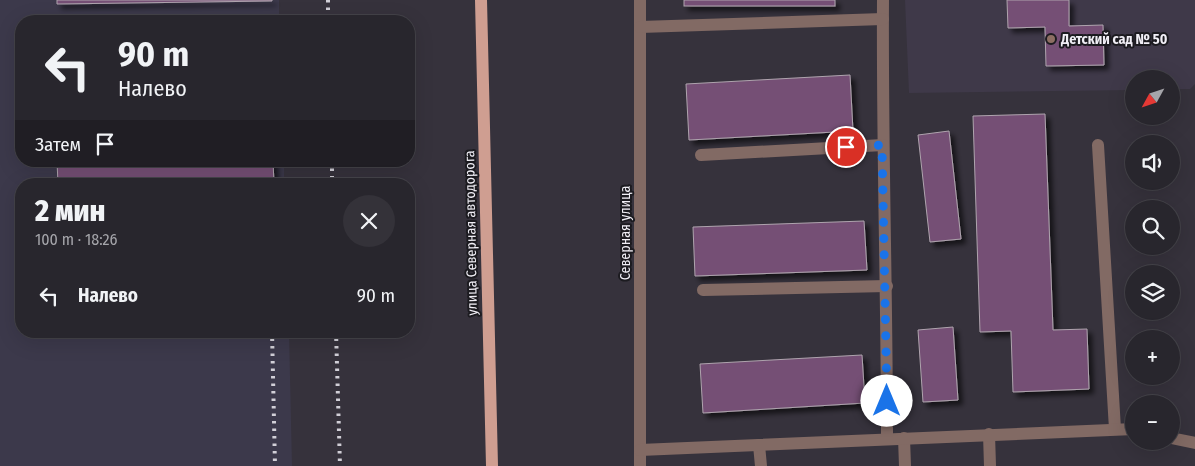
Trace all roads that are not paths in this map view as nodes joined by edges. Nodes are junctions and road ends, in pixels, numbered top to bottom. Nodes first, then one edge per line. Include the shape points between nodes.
1 (481, 0) edge
2 (640, 0) edge
3 (883, 0) edge
4 (883, 19) junction
5 (640, 27) junction
6 (882, 145) junction
7 (1098, 145) dead end
8 (701, 155) dead end
9 (887, 286) junction
10 (703, 290) dead end
11 (1115, 429) junction
12 (1125, 429) edge
13 (989, 434) junction
14 (904, 438) junction
15 (887, 439) junction
16 (1180, 440) edge
17 (1195, 443) edge
18 (759, 445) junction
19 (640, 450) junction
20 (492, 466) edge
21 (640, 466) edge
22 (761, 466) edge
23 (905, 466) edge
24 (990, 466) edge

1 - 20 main road, улица Северная автодорога
2 - 5 street, Северная улица
3 - 4 street
4 - 5 street
4 - 6 street
5 - 19 street, Северная улица
6 - 8 street
6 - 9 street
7 - 11 street
9 - 10 street
9 - 15 street
11 - 12 street
11 - 13 street
13 - 14 street
13 - 24 street
14 - 15 street
14 - 23 street
15 - 18 street
16 - 17 street
18 - 19 street
18 - 22 street
19 - 21 street, Северная улица

